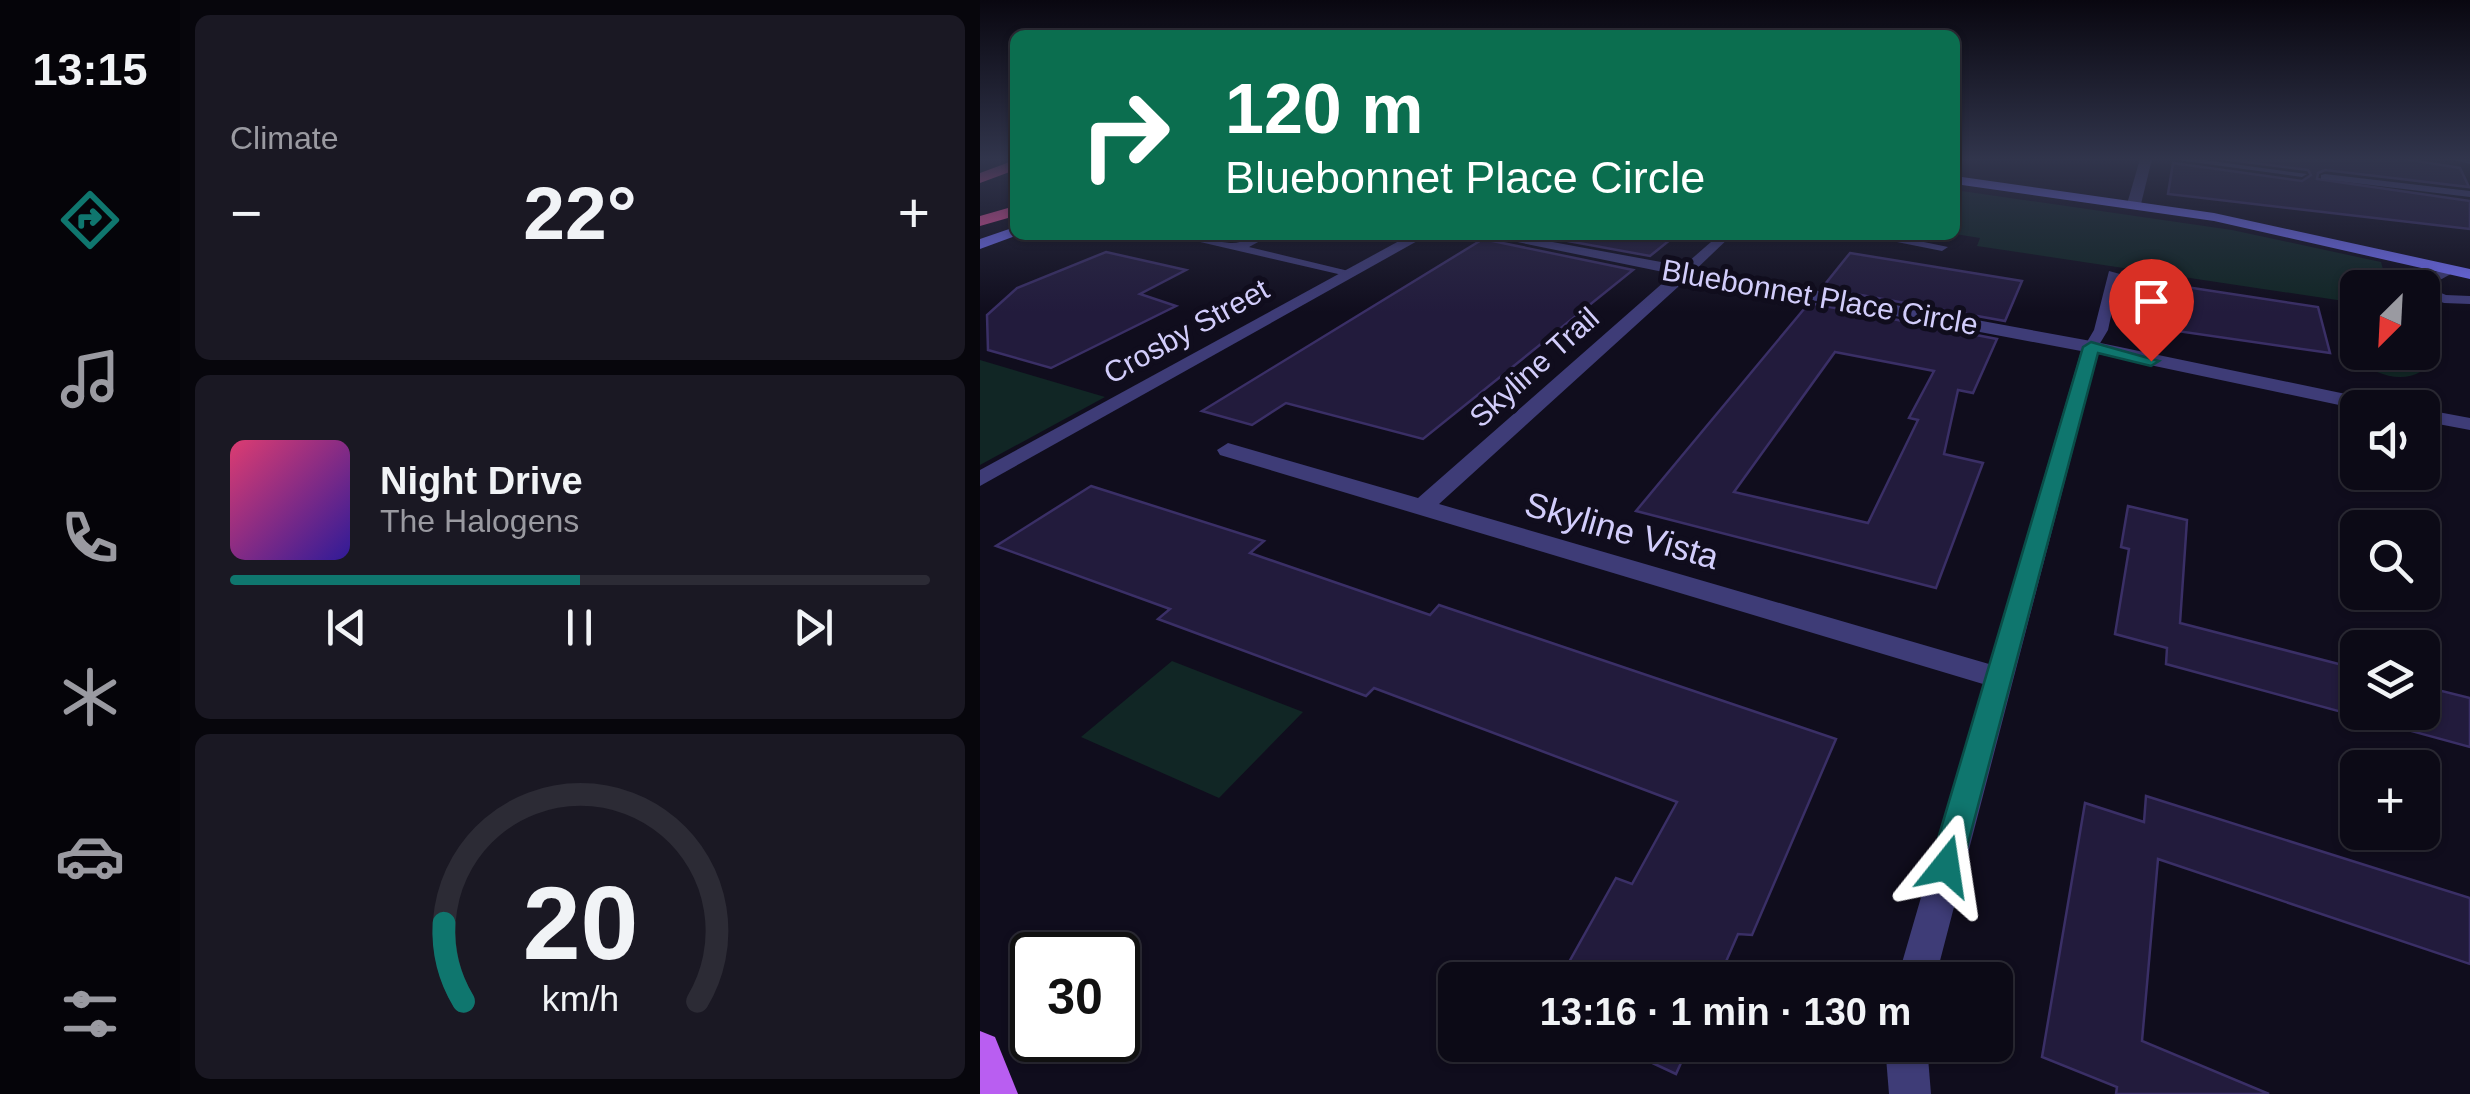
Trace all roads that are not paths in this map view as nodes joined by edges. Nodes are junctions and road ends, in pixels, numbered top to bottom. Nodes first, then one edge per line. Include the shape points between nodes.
1 (2168, 210) edge
2 (1010, 212) edge
3 (980, 221) edge
4 (1010, 233) edge
5 (1199, 240) edge
6 (1254, 240) edge
7 (1411, 240) edge
8 (1516, 240) edge
9 (1720, 240) edge
10 (1899, 240) edge
11 (980, 244) edge
12 (1942, 247) dead end
13 (1237, 248) junction
14 (2452, 270) junction
15 (1685, 272) junction
16 (1351, 274) junction
17 (2114, 274) dead end
18 (2470, 274) edge
19 (2470, 300) edge
20 (2091, 347) junction
21 (2340, 399) edge
22 (2440, 418) edge
23 (2470, 424) edge
24 (1228, 450) dead end
25 (980, 479) edge
26 (1422, 507) junction
27 (1996, 677) junction
28 (1921, 962) edge
29 (980, 1052) edge
30 (1907, 1062) edge
31 (998, 1094) edge
32 (1910, 1094) edge

1 - 14 main road
2 - 3 highway
4 - 11 main road
5 - 13 lane
6 - 13 lane
7 - 16 street, Crosby Street
8 - 15 street, Bluebonnet Place Circle
9 - 15 lane
10 - 12 lane
13 - 16 lane
14 - 18 main road
14 - 19 lane via 2424,283 2428,292
15 - 20 street, Bluebonnet Place Circle
15 - 26 street, Skyline Trail
16 - 25 street, Crosby Street
17 - 20 lane
20 - 21 street, Bluebonnet Place Circle
20 - 27 street
22 - 23 street
24 - 26 street, Skyline Vista
26 - 27 street, Skyline Vista
27 - 28 street
29 - 31 main road
30 - 32 street

